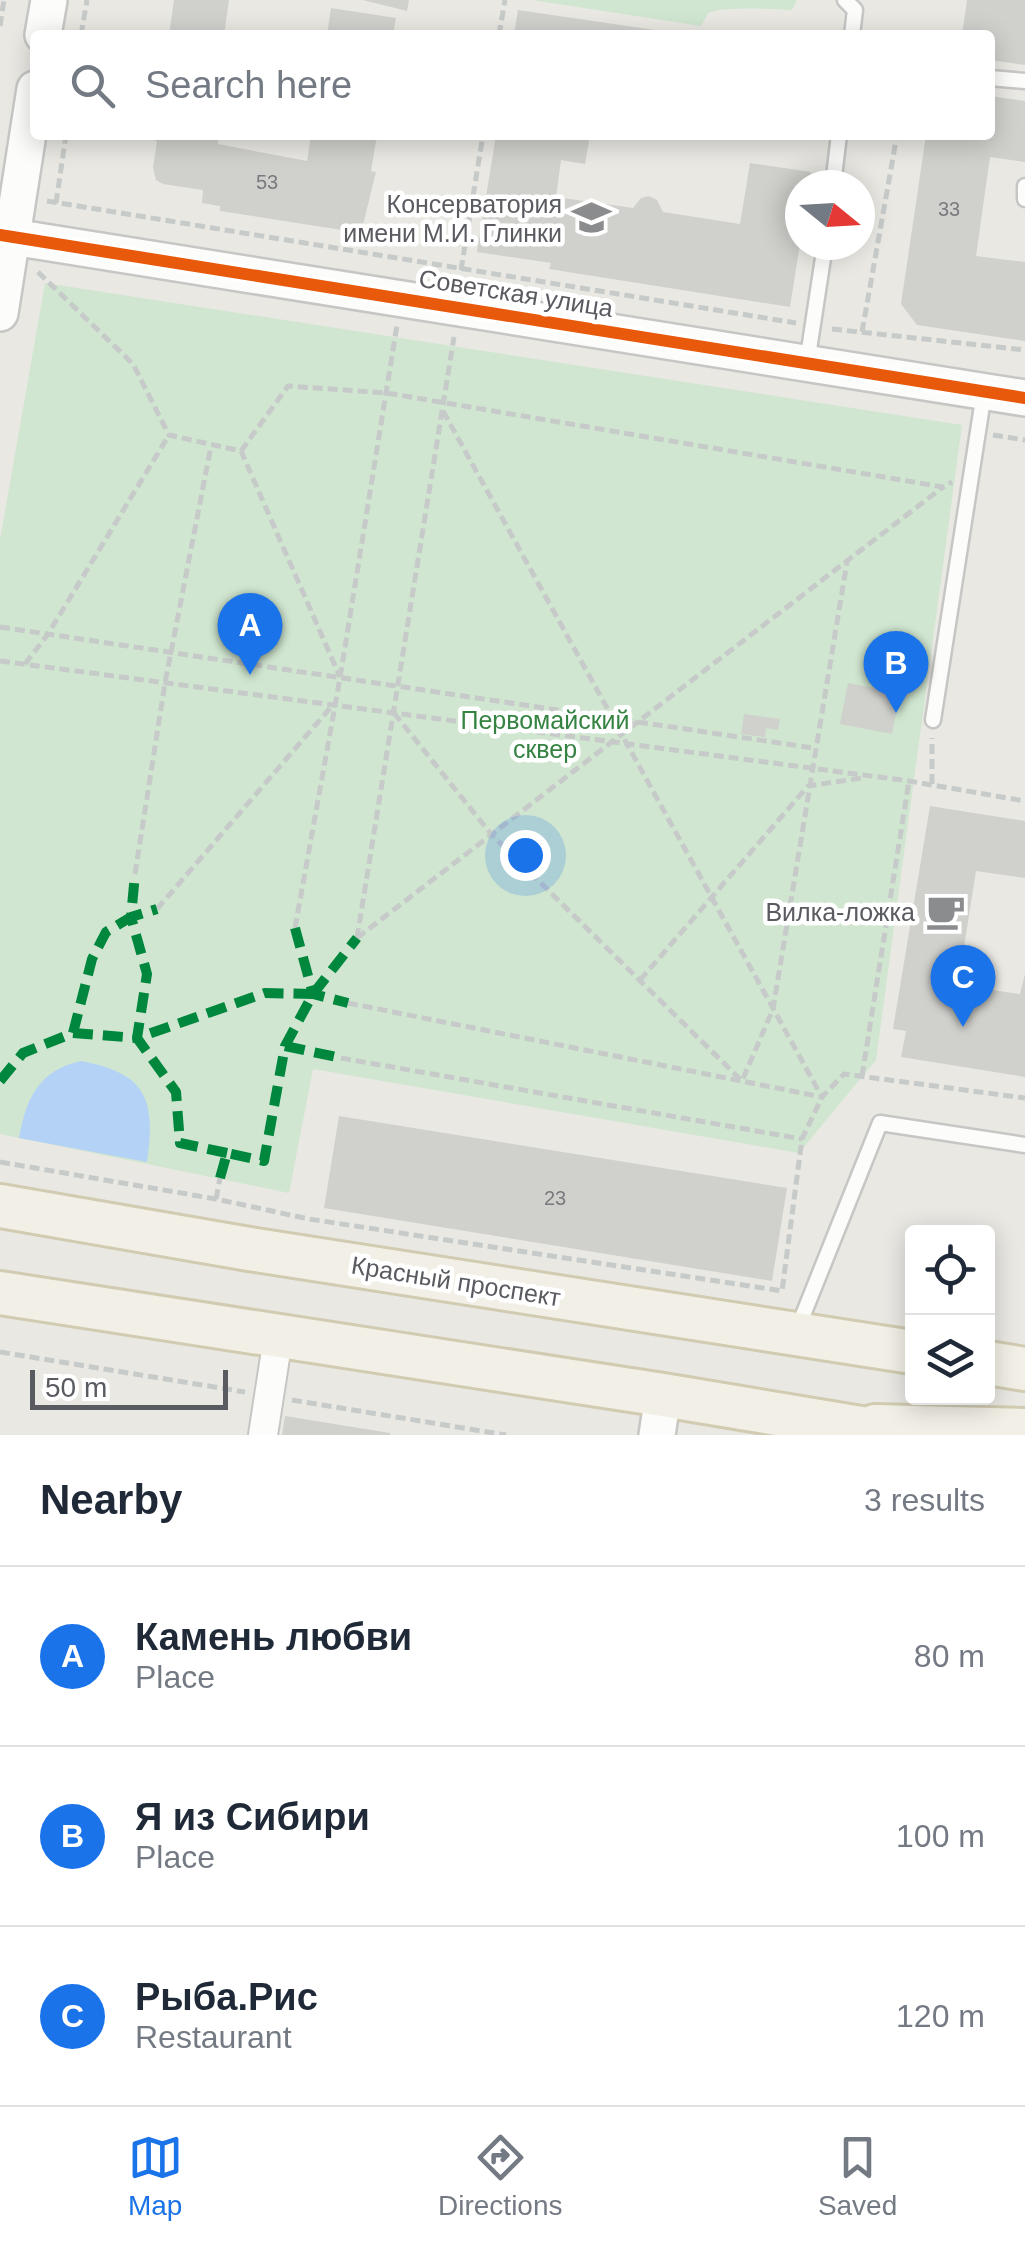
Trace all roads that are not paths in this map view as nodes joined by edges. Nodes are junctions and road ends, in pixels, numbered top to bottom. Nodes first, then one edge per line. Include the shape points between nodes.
1 (49, 0) edge
2 (845, 0) edge
3 (44, 30) edge
4 (853, 30) edge
5 (995, 78) edge
6 (1025, 81) edge
7 (30, 114) edge
8 (839, 140) edge
9 (835, 170) edge
10 (1025, 186) edge
11 (1025, 199) edge
12 (6, 236) edge
13 (823, 260) edge
14 (0, 313) edge
15 (808, 362) junction
16 (984, 392) junction
17 (1025, 398) edge
18 (933, 720) road end
19 (1025, 1144) edge
20 (0, 1206) edge
21 (0, 1293) edge
22 (795, 1334) junction
23 (278, 1338) junction
24 (905, 1351) edge
25 (995, 1364) edge
26 (1025, 1369) edge
27 (660, 1415) edge
28 (849, 1425) junction
29 (1025, 1430) edge
30 (263, 1435) edge
31 (903, 1435) edge

1 - 3 street
2 - 4 lane via 855,10
5 - 6 lane
7 - 12 street
8 - 9 lane
10 - 11 lane
12 - 14 street
12 - 15 street, Советская улица
13 - 15 lane
15 - 16 street, Советская улица
16 - 17 street, Советская улица
16 - 18 lane
19 - 22 lane via 880,1123
20 - 22 main road, Красный проспект
21 - 23 main road
22 - 24 main road, Красный проспект
23 - 27 main road
23 - 30 street
25 - 26 main road
27 - 28 main road
28 - 29 main road
28 - 31 main road

